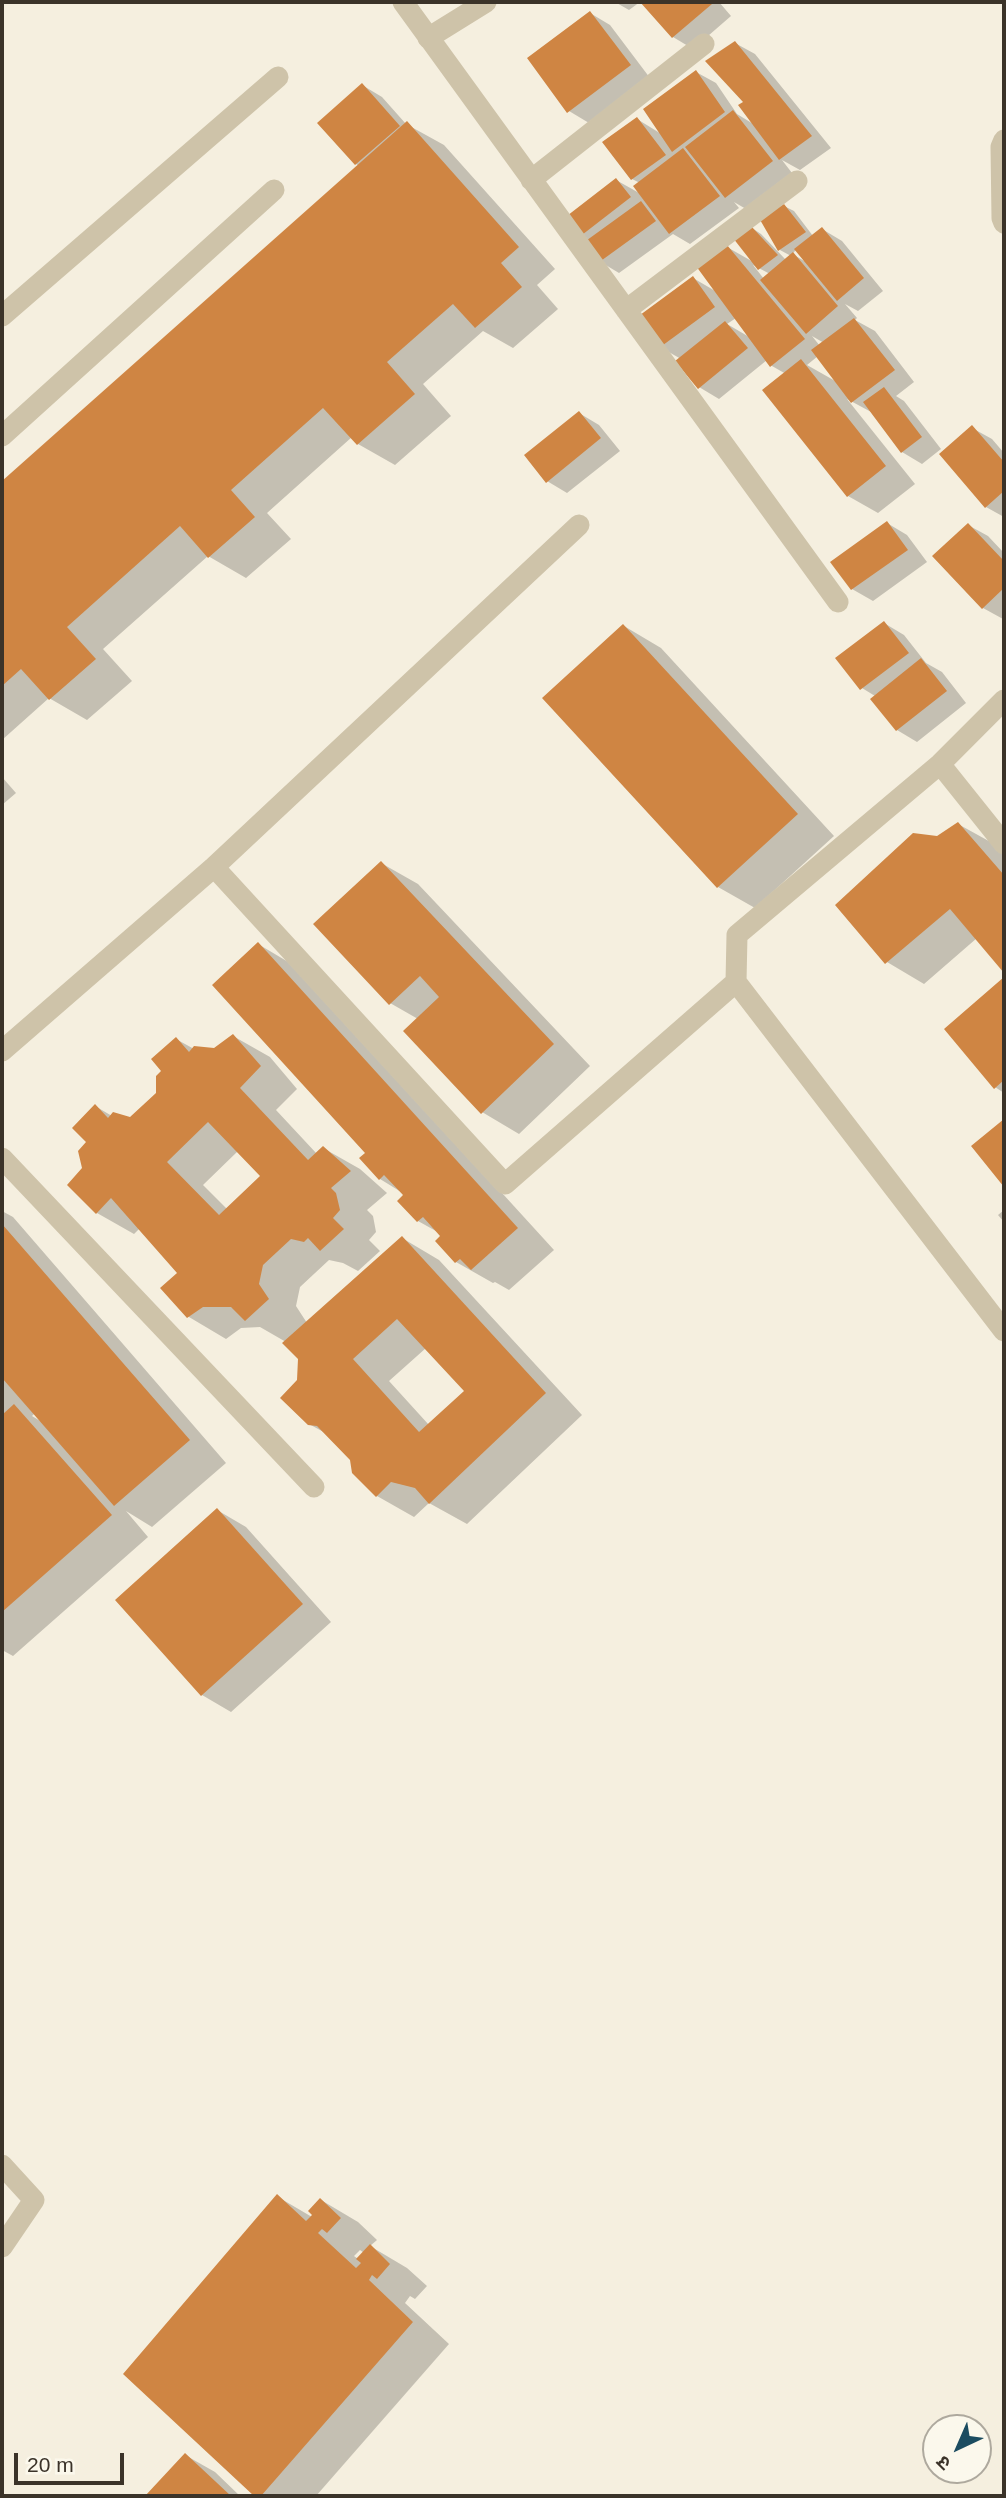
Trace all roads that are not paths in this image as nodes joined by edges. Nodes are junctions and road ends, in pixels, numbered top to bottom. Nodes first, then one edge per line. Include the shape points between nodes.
1 (403, 2) edge
2 (486, 2) edge
3 (428, 38) junction
4 (704, 44) dead end
5 (278, 77) dead end
6 (1004, 140) edge
7 (531, 180) junction
8 (797, 181) dead end
9 (274, 190) dead end
10 (1004, 223) edge
11 (626, 310) junction
12 (2, 316) edge
13 (4, 429) edge
14 (579, 525) dead end
15 (838, 602) dead end
16 (1004, 701) edge
17 (940, 764) junction
18 (1004, 844) edge
19 (214, 867) junction
20 (736, 982) junction
21 (2, 1051) edge
22 (2, 1158) edge
23 (1004, 1331) edge
24 (314, 1487) dead end
25 (2, 2165) edge
26 (2, 2247) edge

1 - 3 street
2 - 3 street
3 - 7 street
4 - 7 street
5 - 12 street
6 - 10 street
7 - 11 street
8 - 11 street
9 - 13 street
11 - 15 street
14 - 19 street
16 - 17 street
17 - 18 street
17 - 20 street via 737,935
19 - 20 street via 505,1184
19 - 21 street
20 - 23 street
22 - 24 street
25 - 26 street via 34,2200

